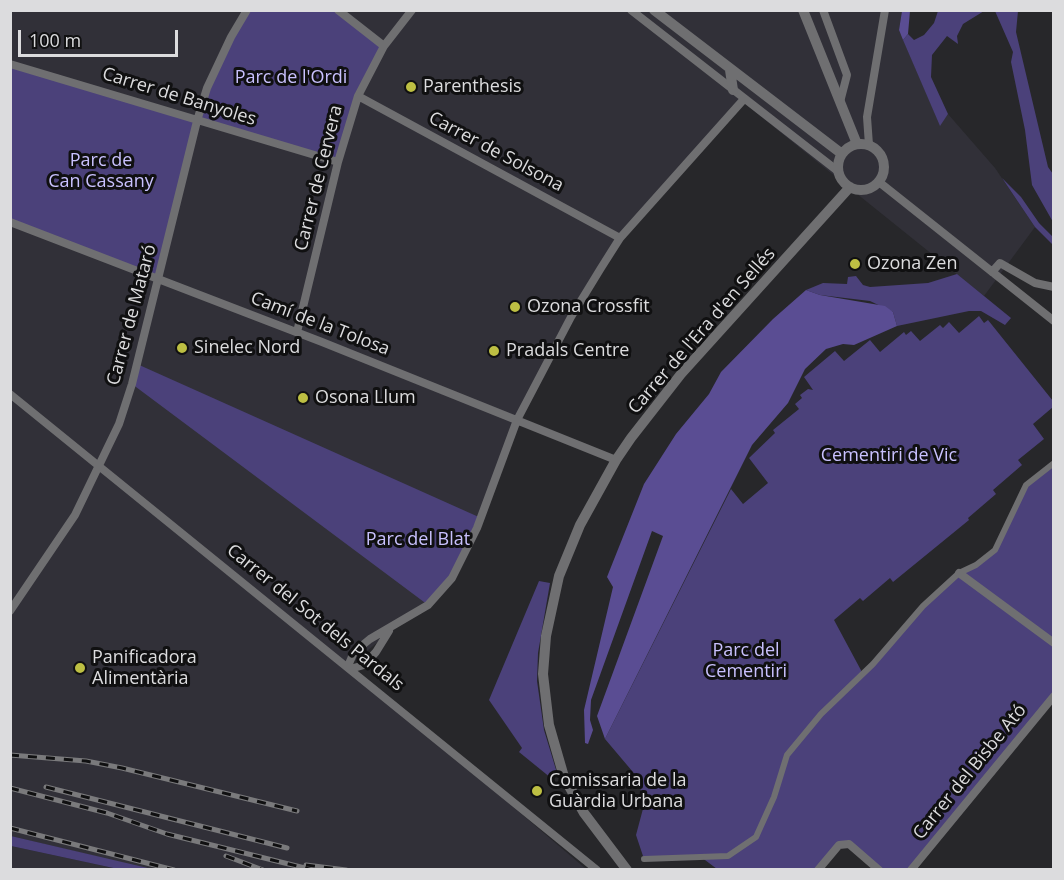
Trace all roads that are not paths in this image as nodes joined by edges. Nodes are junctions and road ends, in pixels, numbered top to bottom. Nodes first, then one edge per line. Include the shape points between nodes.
1 (247, 10) edge
2 (338, 10) edge
3 (412, 10) edge
4 (631, 10) edge
5 (654, 10) edge
6 (803, 10) edge
7 (823, 10) edge
8 (885, 10) edge
9 (384, 46) junction
10 (10, 64) edge
11 (730, 70) junction
12 (734, 90) junction
13 (358, 96) junction
14 (744, 99) junction
15 (840, 102) junction
16 (197, 121) junction
17 (857, 144) junction
18 (869, 145) junction
19 (842, 154) junction
20 (338, 162) junction
21 (839, 172) junction
22 (879, 182) junction
23 (850, 187) junction
24 (10, 222) edge
25 (620, 238) junction
26 (992, 272) junction
27 (157, 278) junction
28 (1053, 287) edge
29 (1053, 321) edge
30 (297, 333) junction
31 (10, 394) edge
32 (517, 420) junction
33 (616, 460) junction
34 (1053, 463) edge
35 (99, 466) junction
36 (959, 573) junction
37 (10, 611) edge
38 (389, 630) junction
39 (1053, 643) edge
40 (349, 668) junction
41 (1053, 696) edge
42 (644, 858) dead end
43 (597, 870) edge
44 (627, 870) edge
45 (818, 870) edge
46 (879, 870) edge
47 (911, 870) edge

1 - 16 street, Carrer de Mataró via 212,78
2 - 9 street
3 - 9 street, Carrer de Cervera
4 - 12 street
5 - 11 street
6 - 15 street
7 - 15 street via 847,75
8 - 18 street via 867,117
9 - 13 street, Carrer de Cervera
10 - 16 street, Carrer de Banyoles
11 - 12 street
11 - 19 street
12 - 14 street
13 - 20 street, Carrer de Cervera
13 - 25 street, Carrer de Solsona
14 - 21 street
14 - 25 street
15 - 17 street
16 - 20 street, Carrer de Banyoles
16 - 27 street, Carrer de Mataró
17 - 18 street
17 - 19 street
18 - 22 street via 879,152 884,163
19 - 21 street
20 - 30 street, Carrer de Cervera
21 - 23 street
22 - 23 street via 866,190
22 - 26 street
23 - 33 street, Carrer de l'Era d'en Sellés via 681,374
24 - 27 street, Camí de la Tolosa
25 - 32 street via 571,317
26 - 28 street via 1000,263 1035,283
26 - 29 street
27 - 30 street, Camí de la Tolosa
27 - 35 street, Carrer de Mataró via 132,384
30 - 32 street, Camí de la Tolosa
31 - 35 street, Carrer del Sot dels Pardals
32 - 33 street, Camí de la Tolosa
32 - 38 street via 477,528 452,578 428,605
33 - 44 street, Carrer de l'Era d'en Sellés via 580,525 559,576 546,636 543,674 549,725 564,777 584,813
34 - 36 street via 1026,485 995,550
35 - 37 street, Carrer de Mataró via 75,515
35 - 40 street, Carrer del Sot dels Pardals
36 - 39 street
36 - 42 street via 923,606 787,755 756,837 728,856
38 - 40 street via 363,665
38 - 40 street via 354,652
40 - 43 street, Carrer del Sot dels Pardals
41 - 47 street, Carrer del Bisbe Ató
45 - 46 street via 839,845 849,844

